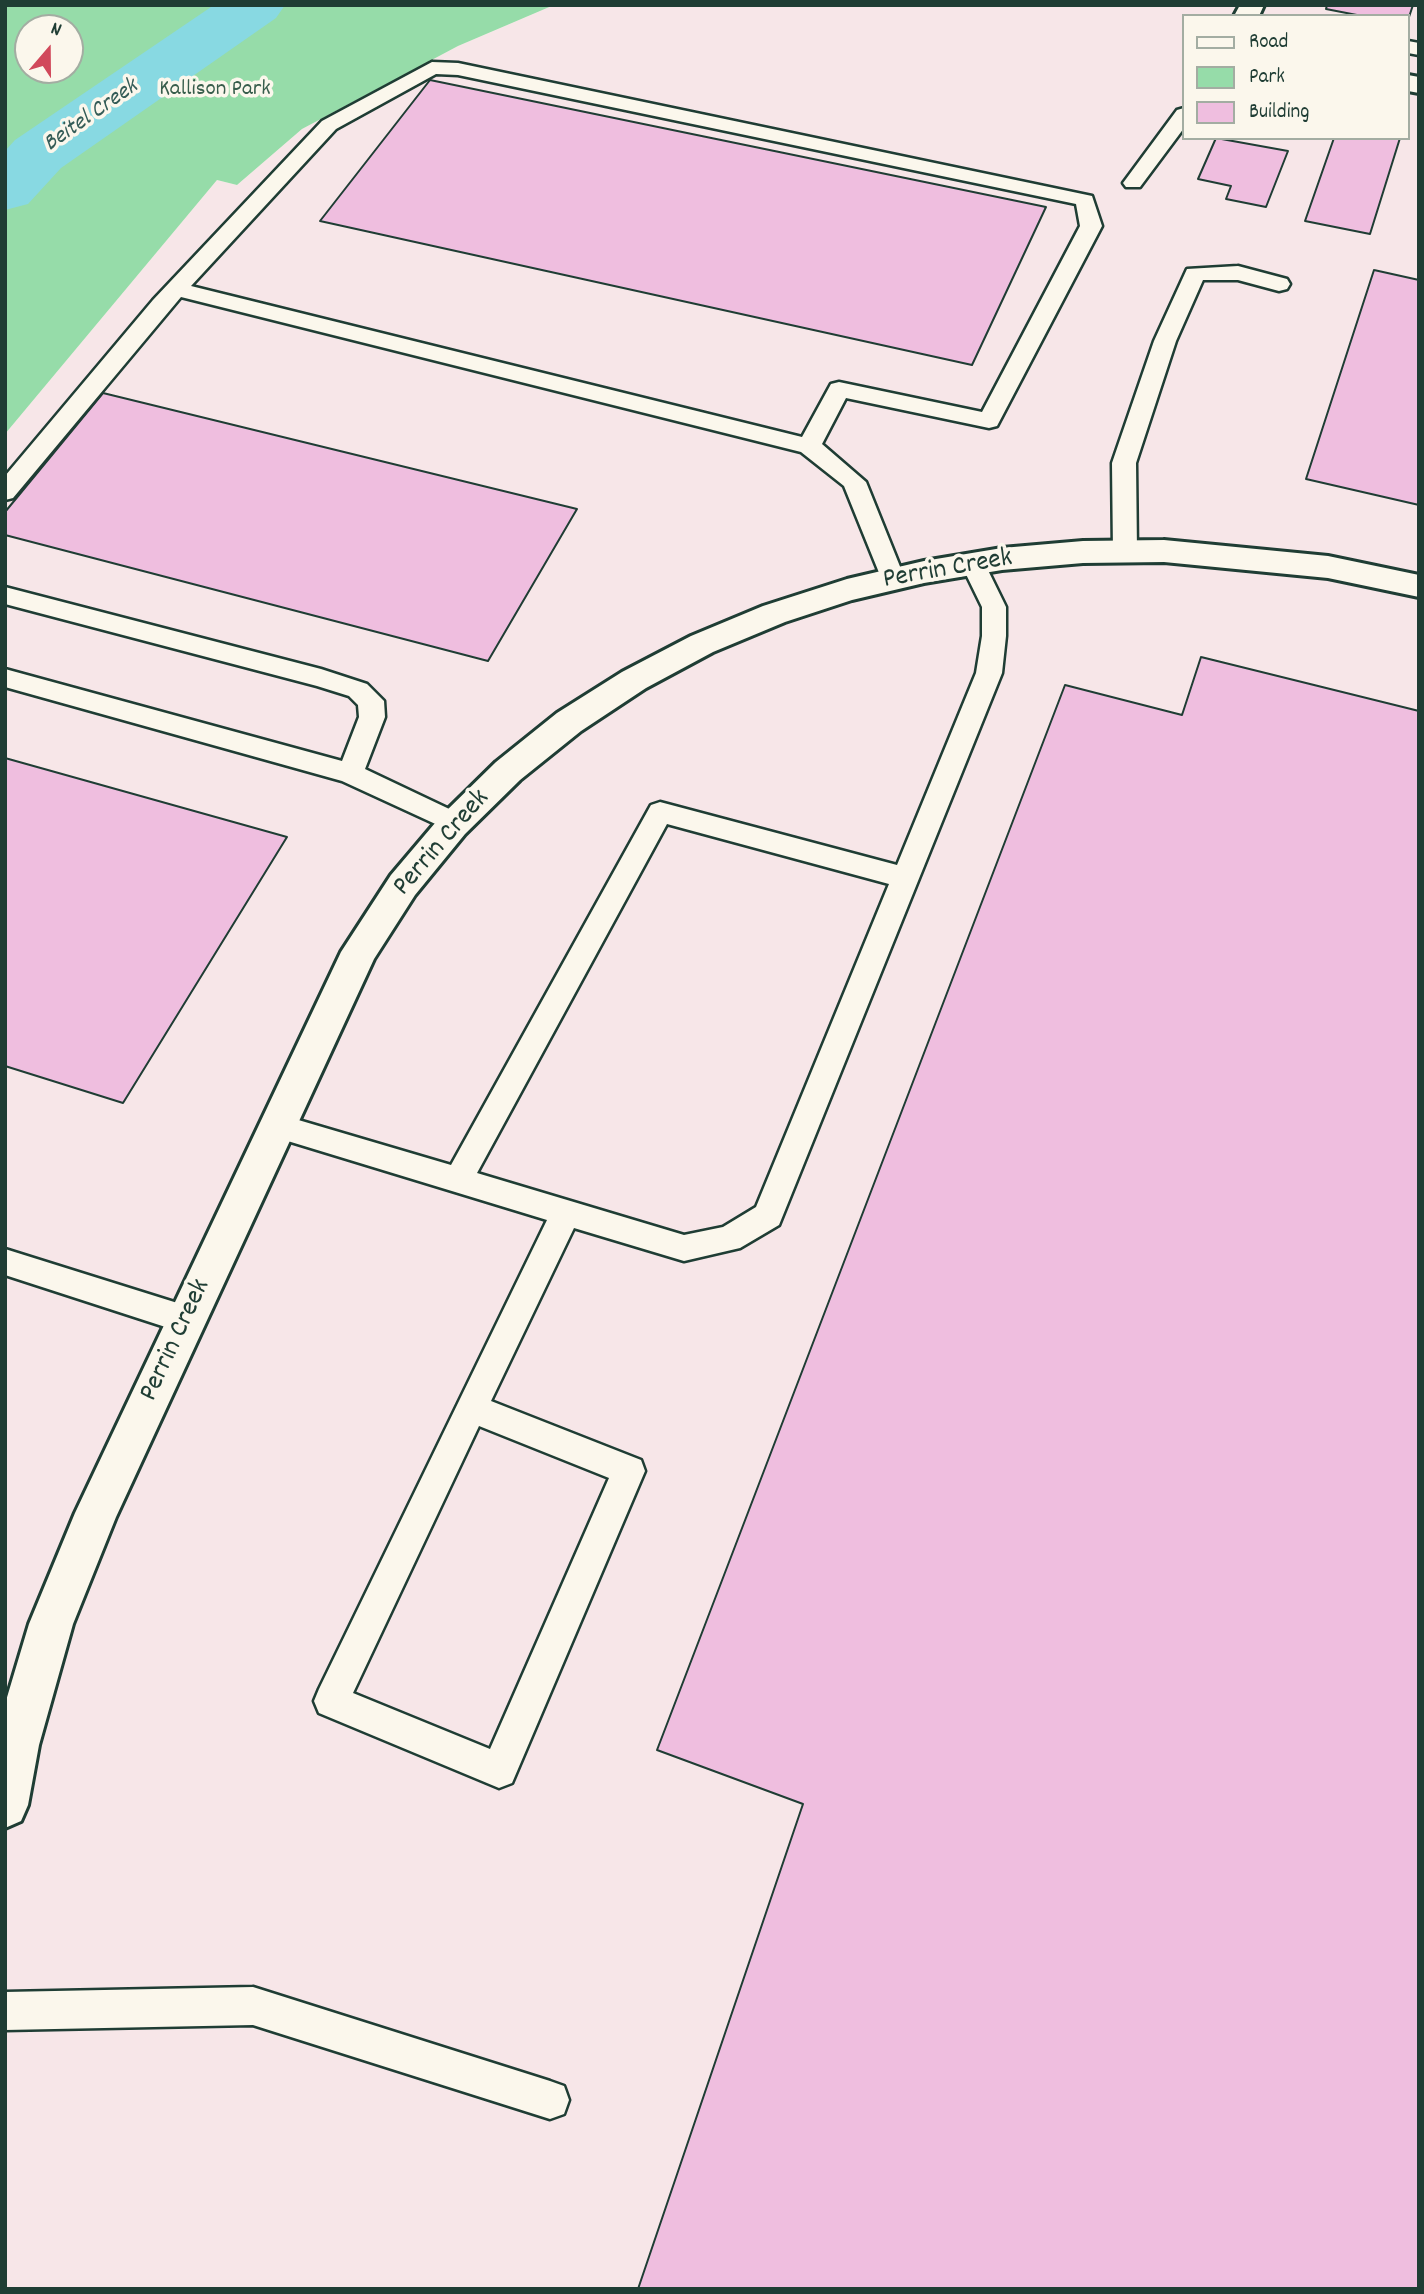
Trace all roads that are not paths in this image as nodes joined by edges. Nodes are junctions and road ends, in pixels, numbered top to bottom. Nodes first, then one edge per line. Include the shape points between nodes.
1 (1182, 117) edge
2 (1133, 183) dead end
3 (1279, 284) dead end
4 (177, 289) junction
5 (809, 446) junction
6 (5, 492) edge
7 (1125, 552) junction
8 (973, 564) junction
9 (893, 579) junction
10 (1419, 586) edge
11 (5, 595) edge
12 (5, 678) edge
13 (350, 773) junction
14 (455, 823) junction
15 (906, 878) junction
16 (278, 1126) junction
17 (458, 1180) junction
18 (566, 1212) junction
19 (5, 1262) edge
20 (187, 1320) junction
21 (471, 1408) junction
22 (5, 1805) edge
23 (5, 2011) edge
24 (551, 2100) dead end

1 - 2 lane
3 - 7 lane via 1238,273 1195,274 1165,341 1125,463
4 - 5 lane
4 - 5 lane via 329,125 432,68 458,69 1085,200 1091,226 989,421 839,389
4 - 6 lane
5 - 9 lane via 854,482
7 - 8 street, Perrin Creek
7 - 10 street, Perrin Creek via 1245,557 1328,567
8 - 9 street, Perrin Creek
8 - 15 lane via 994,607 989,673
9 - 14 street, Perrin Creek via 774,614 702,644 634,680 569,722 508,771
11 - 13 lane via 358,691 371,701 372,717
12 - 13 lane
13 - 14 lane
14 - 16 street, Perrin Creek via 403,885 359,952
15 - 17 lane via 660,812
15 - 18 lane via 768,1216 729,1239 684,1248
16 - 17 lane
16 - 20 street, Perrin Creek
17 - 18 lane
18 - 21 lane
19 - 20 lane
20 - 22 street, Perrin Creek via 96,1513 51,1624 16,1745
21 - 21 lane via 331,1701 499,1770 629,1471
23 - 24 lane via 253,2006

